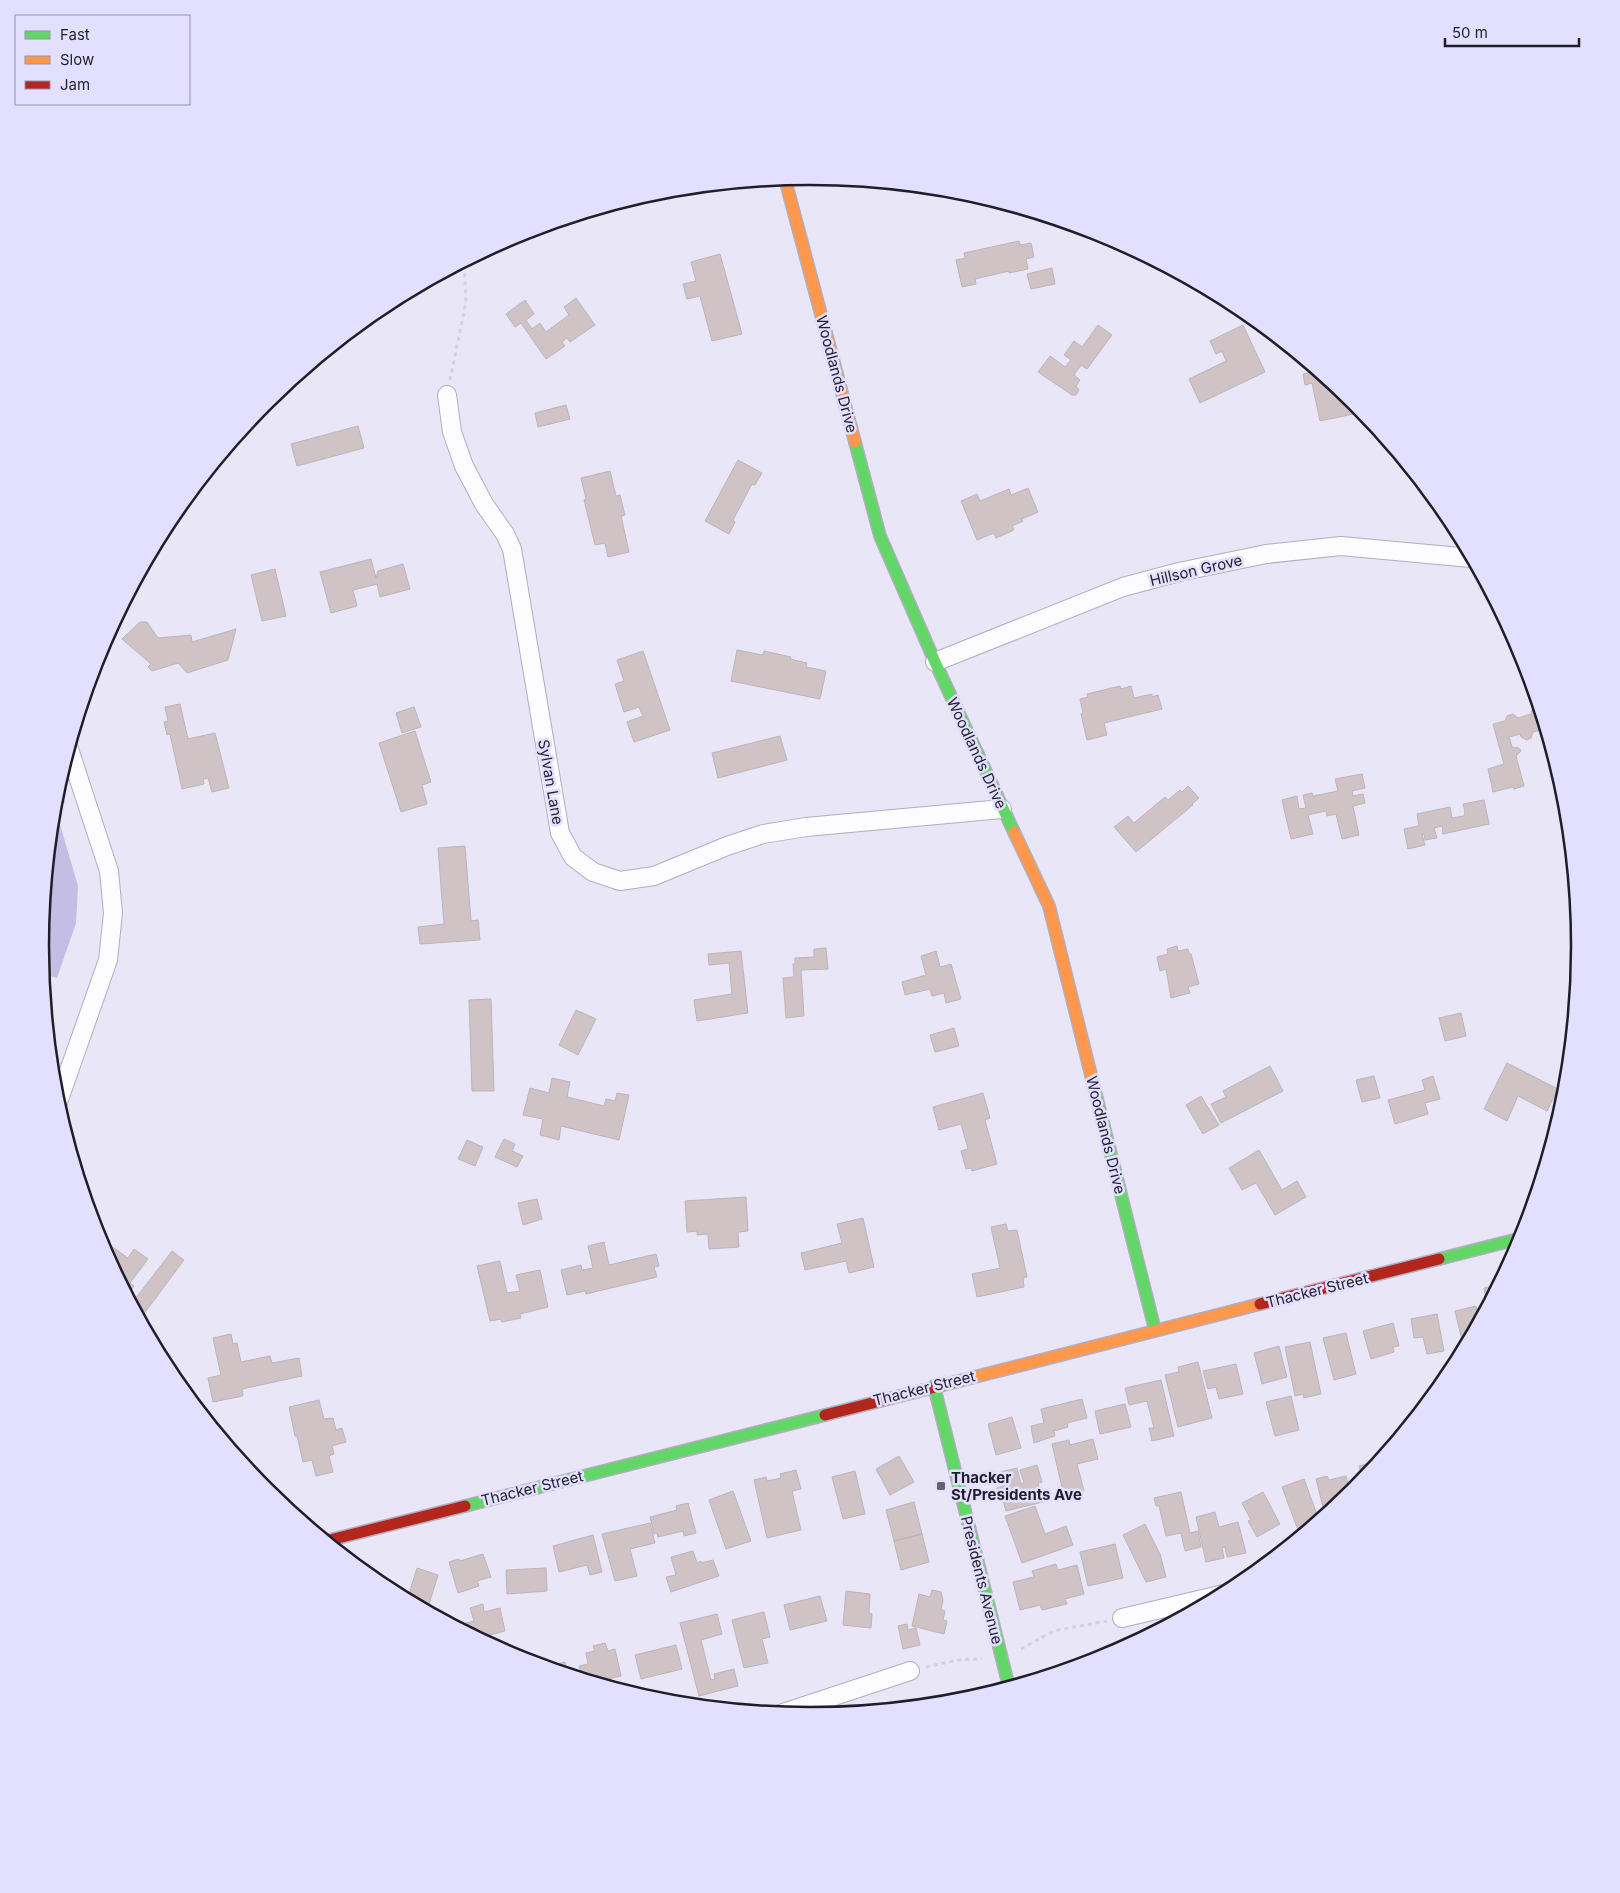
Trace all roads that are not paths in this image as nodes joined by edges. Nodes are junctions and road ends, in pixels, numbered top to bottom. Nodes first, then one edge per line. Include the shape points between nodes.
1 (787, 186) edge
2 (447, 395) road end
3 (1464, 557) edge
4 (935, 662) junction
5 (72, 759) edge
6 (1002, 809) junction
7 (62, 1090) edge
8 (1512, 1241) edge
9 (1155, 1330) junction
10 (934, 1386) junction
11 (333, 1539) edge
12 (1201, 1599) edge
13 (1122, 1618) road end
14 (910, 1671) road end
15 (1008, 1682) edge
16 (799, 1708) edge

1 - 4 street, Woodlands Drive via 880,536
2 - 6 street, Sylvan Lane via 452,432 464,466 512,549 560,833 573,857 593,872 620,881 654,876 763,834
3 - 4 street, Hillson Grove via 1341,546 1266,554 1124,587
4 - 6 street, Woodlands Drive
5 - 7 street via 109,871 113,913 108,960
6 - 9 street, Woodlands Drive via 1049,906
8 - 9 street, Thacker Street
9 - 10 street, Thacker Street
10 - 11 street, Thacker Street
10 - 15 street, Presidents Avenue
12 - 13 street
14 - 16 street

